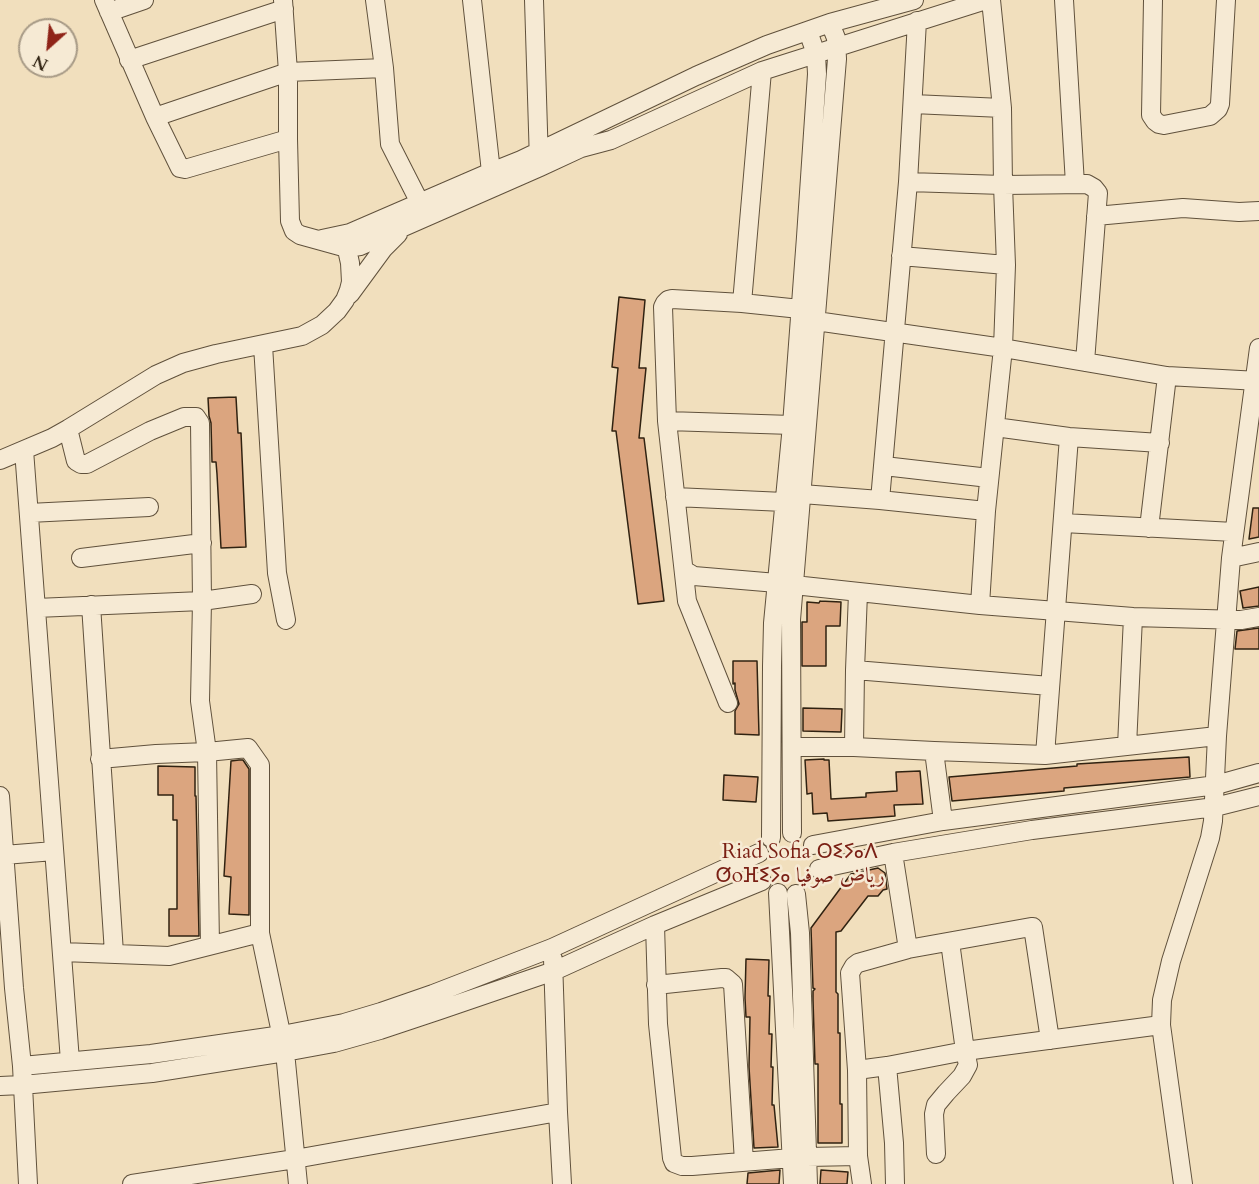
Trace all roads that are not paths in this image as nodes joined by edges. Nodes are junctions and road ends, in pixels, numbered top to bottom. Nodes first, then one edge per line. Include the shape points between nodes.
1 (144, 0) edge
2 (375, 0) edge
3 (472, 0) edge
4 (534, 0) edge
5 (914, 0) edge
6 (986, 0) edge
7 (991, 0) edge
8 (1064, 0) edge
9 (1153, 0) edge
10 (1226, 0) edge
11 (283, 4) edge
12 (106, 6) edge
13 (917, 21) junction
14 (830, 23) junction
15 (808, 31) junction
16 (837, 46) junction
17 (816, 54) junction
18 (129, 60) junction
19 (384, 68) junction
20 (762, 71) junction
21 (288, 72) junction
22 (913, 104) junction
23 (1002, 108) junction
24 (155, 117) junction
25 (288, 139) junction
26 (539, 160) junction
27 (491, 172) junction
28 (908, 182) junction
29 (1075, 184) junction
30 (1002, 185) junction
31 (420, 203) junction
32 (1259, 211) edge
33 (1096, 216) junction
34 (407, 226) junction
35 (345, 241) junction
36 (902, 256) junction
37 (1006, 265) junction
38 (345, 300) junction
39 (742, 303) junction
40 (800, 309) junction
41 (816, 321) junction
42 (896, 332) junction
43 (263, 345) junction
44 (1003, 348) junction
45 (1259, 348) edge
46 (1085, 362) junction
47 (1167, 376) junction
48 (1257, 381) edge
49 (667, 422) junction
50 (792, 425) junction
51 (995, 427) junction
52 (68, 429) junction
53 (1069, 437) junction
54 (1160, 443) junction
55 (24, 450) junction
56 (0, 460) edge
57 (884, 466) junction
58 (989, 478) junction
59 (802, 494) junction
60 (675, 497) junction
61 (880, 500) junction
62 (784, 502) junction
63 (149, 507) dead end
64 (986, 511) junction
65 (29, 513) junction
66 (1063, 523) junction
67 (1149, 528) junction
68 (1234, 532) junction
69 (201, 543) junction
70 (1259, 552) edge
71 (81, 558) dead end
72 (1231, 558) junction
73 (684, 570) junction
74 (785, 584) junction
75 (858, 593) junction
76 (252, 594) dead end
77 (202, 601) junction
78 (91, 605) junction
79 (980, 605) junction
80 (36, 608) junction
81 (1055, 611) junction
82 (1133, 616) junction
83 (1259, 618) edge
84 (286, 620) dead end
85 (1227, 620) junction
86 (855, 670) junction
87 (1050, 686) junction
88 (728, 703) dead end
89 (1217, 736) junction
90 (1127, 746) junction
91 (792, 747) junction
92 (854, 747) junction
93 (934, 751) junction
94 (207, 752) junction
95 (1045, 755) junction
96 (100, 759) junction
97 (1259, 772) edge
98 (1216, 785) junction
99 (0, 796) edge
100 (1259, 796) edge
101 (1215, 807) junction
102 (943, 821) junction
103 (792, 833) junction
104 (771, 838) junction
105 (813, 845) junction
106 (54, 851) junction
107 (759, 853) junction
108 (894, 853) junction
109 (4, 855) junction
110 (819, 869) junction
111 (762, 881) junction
112 (787, 894) junction
113 (655, 925) junction
114 (260, 933) junction
115 (950, 942) junction
116 (210, 945) junction
117 (552, 948) junction
118 (908, 949) junction
119 (62, 952) junction
120 (114, 953) junction
121 (554, 971) junction
122 (656, 986) junction
123 (1161, 1025) junction
124 (1050, 1040) junction
125 (284, 1044) junction
126 (965, 1051) junction
127 (151, 1054) junction
128 (70, 1061) junction
129 (22, 1066) junction
130 (887, 1066) junction
131 (857, 1070) junction
132 (152, 1073) junction
133 (22, 1085) junction
134 (0, 1086) edge
135 (558, 1112) junction
136 (936, 1154) dead end
137 (858, 1156) junction
138 (800, 1157) junction
139 (295, 1159) junction
140 (744, 1162) junction
141 (694, 1175) edge
142 (28, 1184) edge
143 (133, 1184) edge
144 (298, 1184) edge
145 (562, 1184) edge
146 (793, 1184) edge
147 (808, 1184) edge
148 (862, 1184) edge
149 (895, 1184) edge
150 (1183, 1184) edge

1 - 12 street
2 - 19 street
3 - 27 street
4 - 26 street
5 - 14 street
6 - 13 street
7 - 23 street
8 - 29 street
9 - 10 street via 1151,115 1164,125 1210,116 1218,109
11 - 18 street
11 - 21 street
12 - 18 street
13 - 16 street
13 - 22 street
14 - 15 street
14 - 16 street
15 - 17 street
15 - 26 street via 731,59
16 - 17 street
16 - 41 street
17 - 20 street
17 - 40 street
18 - 24 street
19 - 21 street
19 - 31 street via 390,144
20 - 26 street via 611,140
20 - 39 street
21 - 24 street
21 - 25 street
22 - 23 street
22 - 28 street
23 - 30 street
24 - 25 street via 182,169
25 - 35 street via 290,221 294,231 320,240
26 - 27 street
26 - 34 street
27 - 31 street
28 - 30 street
28 - 36 street
29 - 30 street
29 - 33 street via 1087,184 1098,193
30 - 37 street
31 - 35 street via 350,233
32 - 33 street via 1183,208
33 - 46 street
34 - 35 street via 360,246
34 - 38 street via 383,249
35 - 38 street via 351,282
36 - 37 street
36 - 42 street
37 - 44 street
38 - 43 street via 322,325 302,336
39 - 40 street
39 - 49 street via 672,299 664,303
40 - 50 street
41 - 42 street
41 - 59 street
42 - 44 street
42 - 57 street
43 - 52 street via 183,363 156,375
43 - 84 street via 277,573
44 - 46 street
44 - 51 street
45 - 48 street
46 - 47 street
47 - 48 street
47 - 54 street
48 - 68 street
49 - 50 street
49 - 60 street
50 - 62 street
51 - 53 street
51 - 58 street
52 - 55 street
52 - 69 street via 76,461 87,464 150,431 184,417 195,417 200,423
53 - 54 street
53 - 66 street
54 - 67 street
55 - 56 street
55 - 65 street
57 - 58 street
57 - 61 street
58 - 64 street
59 - 61 street
59 - 74 street
60 - 62 street
60 - 73 street
61 - 64 street
62 - 74 street
63 - 65 street
64 - 79 street
65 - 80 street
66 - 67 street
66 - 81 street
67 - 68 street
68 - 72 street
69 - 71 street
69 - 77 street
70 - 72 street
72 - 85 street
73 - 74 street via 694,576
73 - 88 street via 687,601
74 - 75 street
74 - 91 street via 791,620
74 - 104 street via 771,666
75 - 79 street
75 - 86 street
76 - 77 street
77 - 78 street
77 - 94 street via 200,701
78 - 80 street
78 - 96 street
79 - 81 street
80 - 106 street
81 - 82 street
81 - 87 street
82 - 85 street
82 - 90 street
83 - 85 street
85 - 89 street
86 - 87 street
86 - 92 street
87 - 95 street
89 - 90 street
89 - 98 street
90 - 95 street
91 - 92 street
91 - 103 street
92 - 93 street
93 - 95 street
93 - 102 street
94 - 96 street
94 - 114 street via 248,748 260,765
94 - 116 street
96 - 120 street
97 - 98 street
98 - 101 street
98 - 102 street
99 - 109 street
100 - 101 street
101 - 108 street via 1032,830
101 - 123 street via 1210,838 1171,961
102 - 105 street
103 - 104 street
103 - 105 street
104 - 107 street
105 - 110 street
106 - 109 street
106 - 119 street
107 - 111 street via 758,873
107 - 117 street
108 - 110 street
108 - 118 street
109 - 129 street
110 - 112 street via 807,889
111 - 112 street
111 - 113 street
112 - 138 street
113 - 121 street
113 - 122 street
114 - 116 street
114 - 125 street
115 - 118 street
115 - 124 street via 1034,927
115 - 126 street
116 - 120 street via 169,956
117 - 121 street
117 - 125 street via 433,994
118 - 131 street via 858,963 851,969
119 - 120 street
119 - 128 street
121 - 125 street via 334,1043
121 - 135 street
122 - 140 street via 722,978 733,984
122 - 141 street via 672,1158
123 - 124 street
123 - 150 street
124 - 126 street
125 - 127 street
125 - 132 street
125 - 139 street
126 - 130 street
126 - 136 street via 969,1065 936,1105
127 - 128 street
127 - 132 street
128 - 129 street
129 - 133 street
130 - 131 street
130 - 149 street
131 - 137 street
132 - 133 street
133 - 134 street
133 - 142 street
135 - 139 street
135 - 145 street
137 - 138 street
137 - 148 street
138 - 140 street
138 - 146 street
138 - 147 street
139 - 143 street
139 - 144 street
140 - 141 street

